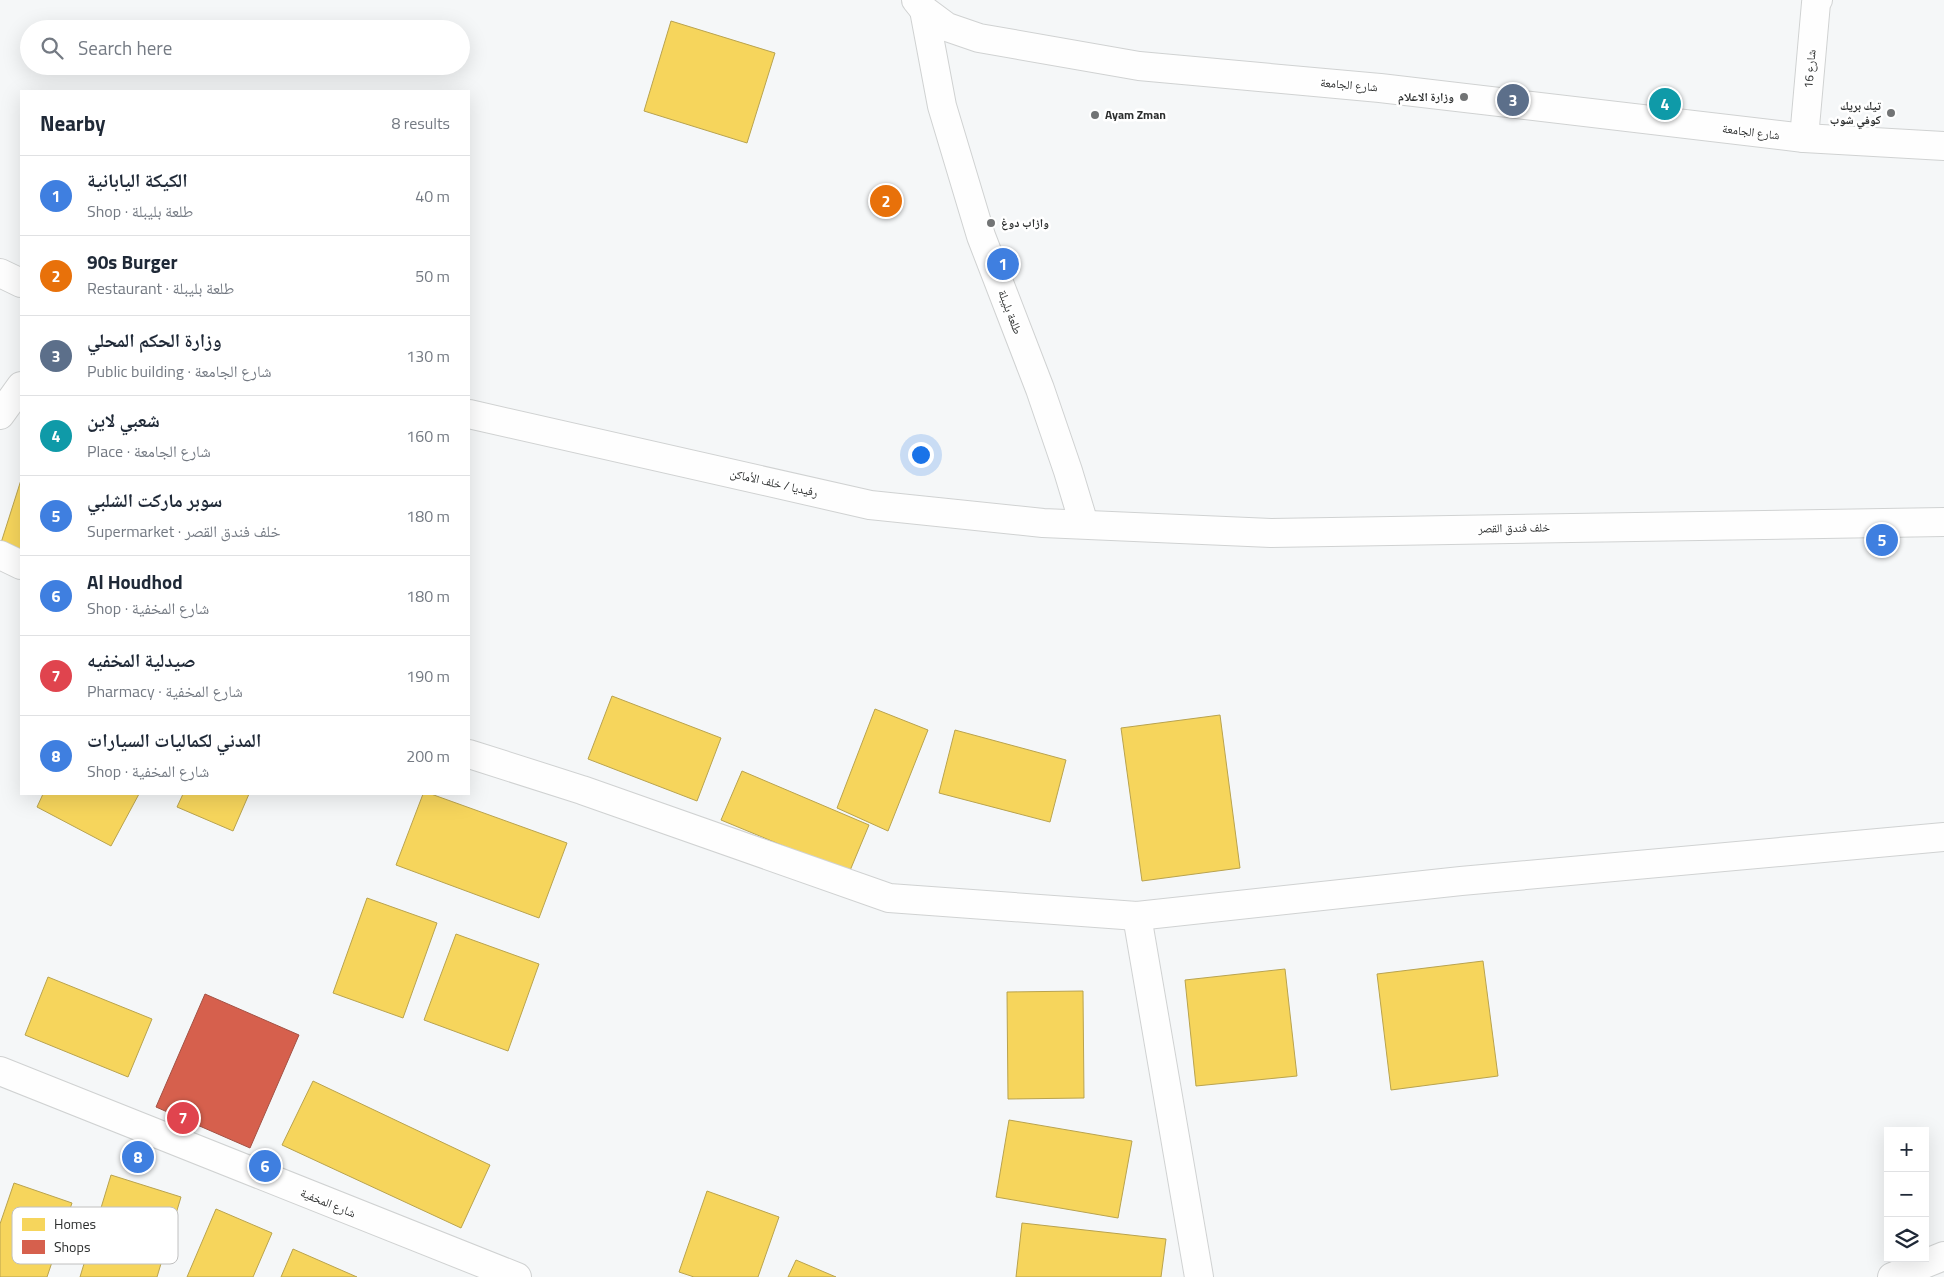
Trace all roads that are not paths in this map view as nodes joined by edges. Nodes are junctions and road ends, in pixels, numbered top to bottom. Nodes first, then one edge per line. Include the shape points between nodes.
1 (1818, 0) edge
2 (920, 5) edge
3 (1804, 138) junction
4 (1944, 146) edge
5 (0, 273) edge
6 (20, 283) edge
7 (20, 387) edge
8 (470, 414) edge
9 (0, 415) edge
10 (1944, 522) edge
11 (1084, 524) junction
12 (0, 555) edge
13 (20, 565) edge
14 (470, 754) edge
15 (1944, 837) edge
16 (1138, 916) junction
17 (0, 1071) edge
18 (1944, 1256) edge
19 (517, 1277) edge
20 (1199, 1277) edge
21 (1892, 1277) edge

1 - 3 street, شارع 16
2 - 3 street, شارع الجامعة via 948,27 979,38 1140,66 1380,88
2 - 11 street, طلعة بليبلة via 942,106 981,236 1040,389
3 - 4 street, شارع الجامعة
5 - 6 street
7 - 9 street
8 - 11 street, رفيديا / خلف الأماكن via 870,505 1043,523
10 - 11 street, خلف فندق القصر via 1271,532
12 - 13 street
14 - 16 street via 582,790 889,898
15 - 16 street via 1461,881
16 - 20 street
17 - 19 street, شارع المخفية
18 - 21 street

